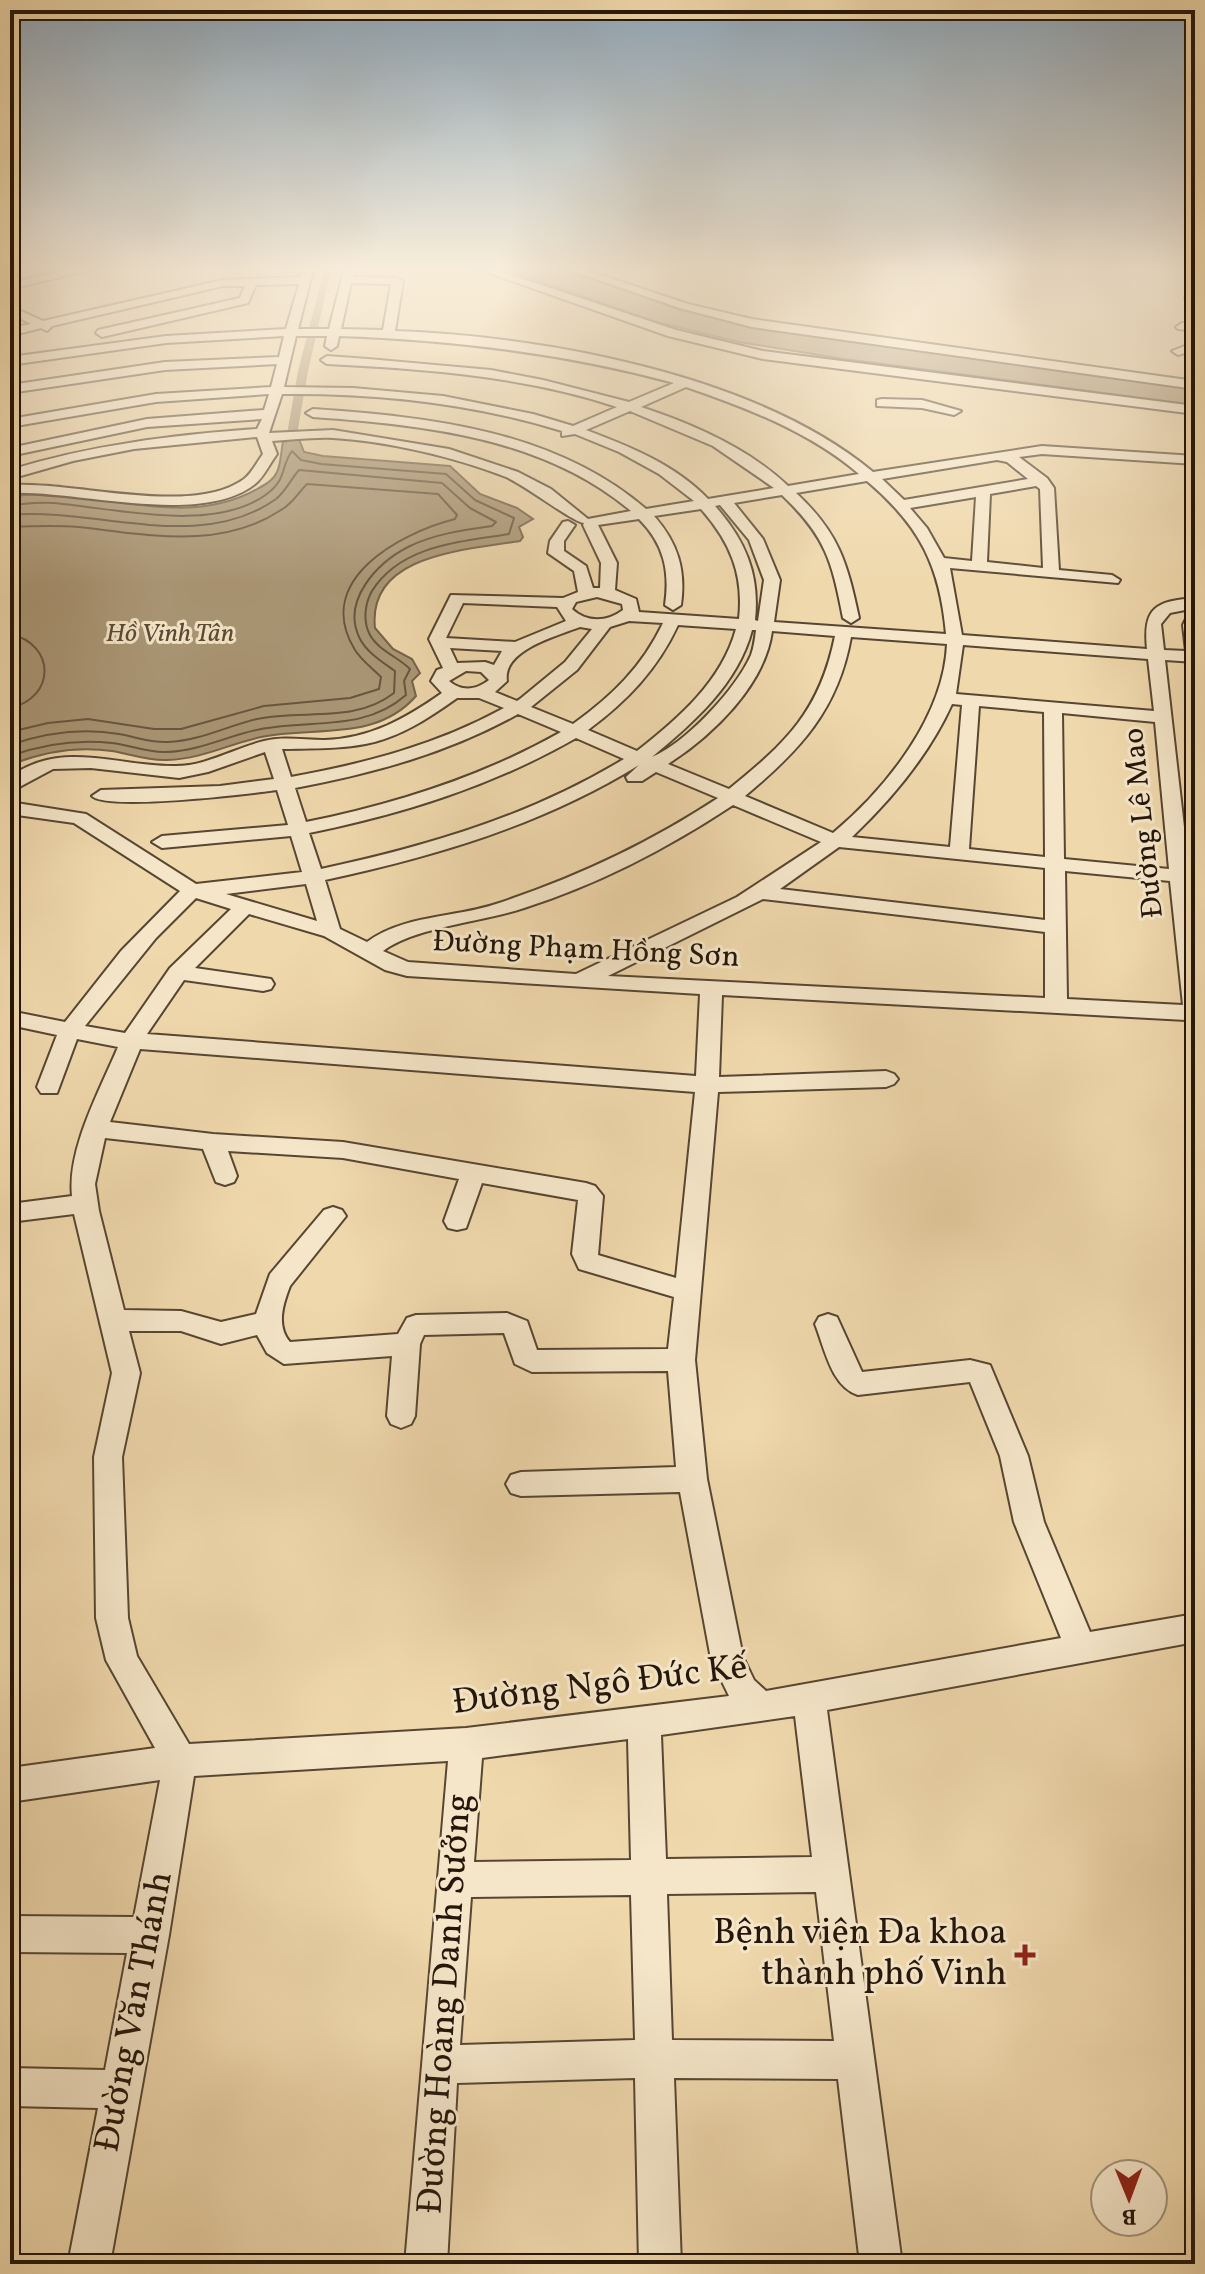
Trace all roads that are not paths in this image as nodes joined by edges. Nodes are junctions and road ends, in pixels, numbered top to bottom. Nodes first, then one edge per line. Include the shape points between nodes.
1 (124, 372) edge
2 (282, 372) edge
3 (322, 372) edge
4 (475, 372) edge
5 (644, 372) edge
6 (896, 372) edge
7 (1103, 372) edge
8 (945, 378) junction
9 (686, 383) junction
10 (1195, 385) edge
11 (281, 386) junction
12 (316, 386) junction
13 (10, 389) edge
14 (882, 403) dead end
15 (922, 404) junction
16 (631, 407) junction
17 (1195, 410) edge
18 (954, 411) dead end
19 (313, 413) junction
20 (270, 414) junction
21 (10, 417) edge
22 (10, 423) edge
23 (574, 430) junction
24 (304, 434) junction
25 (267, 436) junction
26 (545, 442) dead end
27 (42, 444) junction
28 (530, 449) junction
29 (10, 452) edge
30 (1000, 456) junction
31 (66, 459) junction
32 (1195, 460) edge
33 (492, 466) junction
34 (10, 475) edge
35 (872, 477) junction
36 (1042, 481) junction
37 (10, 489) edge
38 (787, 490) junction
39 (983, 491) junction
40 (723, 500) junction
41 (704, 503) junction
42 (901, 505) junction
43 (644, 513) junction
44 (940, 562) junction
45 (979, 566) junction
46 (1051, 574) junction
47 (1112, 580) dead end
48 (586, 593) junction
49 (607, 593) junction
50 (565, 603) junction
51 (1195, 603) edge
52 (629, 609) junction
53 (673, 612) junction
54 (748, 618) junction
55 (768, 619) junction
56 (580, 621) junction
57 (605, 623) junction
58 (847, 625) junction
59 (955, 632) junction
60 (1155, 639) junction
61 (1194, 639) edge
62 (438, 642) junction
63 (515, 647) junction
64 (452, 669) junction
65 (497, 674) junction
66 (454, 692) junction
67 (481, 692) junction
68 (946, 698) junction
69 (971, 700) junction
70 (517, 706) junction
71 (1053, 707) junction
72 (1163, 717) junction
73 (575, 730) junction
74 (272, 745) junction
75 (648, 761) junction
76 (285, 785) junction
77 (10, 786) edge
78 (101, 796) dead end
79 (733, 797) junction
80 (10, 808) edge
81 (167, 819) junction
82 (299, 829) junction
83 (836, 841) junction
84 (959, 853) junction
85 (1054, 861) junction
86 (155, 867) junction
87 (1187, 877) edge
88 (316, 882) junction
89 (193, 891) junction
90 (760, 893) junction
91 (244, 908) junction
92 (1055, 927) junction
93 (331, 932) junction
94 (369, 951) junction
95 (178, 973) junction
96 (579, 981) junction
97 (263, 984) dead end
98 (711, 988) junction
99 (1056, 1006) junction
100 (1195, 1015) edge
101 (10, 1018) edge
102 (70, 1032) junction
103 (132, 1040) junction
104 (886, 1079) dead end
105 (707, 1085) junction
106 (49, 1087) dead end
107 (95, 1129) junction
108 (213, 1142) junction
109 (473, 1172) junction
110 (225, 1176) dead end
111 (84, 1204) junction
112 (10, 1213) edge
113 (333, 1216) dead end
114 (457, 1221) dead end
115 (689, 1292) junction
116 (114, 1320) junction
117 (266, 1322) junction
118 (828, 1324) dead end
119 (406, 1344) junction
120 (681, 1360) junction
121 (401, 1416) dead end
122 (692, 1479) junction
123 (521, 1484) dead end
124 (1195, 1628) edge
125 (1082, 1650) junction
126 (809, 1700) junction
127 (761, 1707) junction
128 (644, 1721) junction
129 (466, 1744) junction
130 (180, 1761) junction
131 (10, 1785) edge
132 (831, 1874) junction
133 (648, 1877) junction
134 (455, 1880) junction
135 (10, 1934) edge
136 (151, 1935) junction
137 (654, 2059) junction
138 (855, 2060) junction
139 (439, 2064) junction
140 (10, 2087) edge
141 (119, 2089) junction
142 (89, 2264) edge
143 (426, 2264) edge
144 (660, 2264) edge
145 (881, 2264) edge

1 - 13 street
2 - 11 street
3 - 12 street
4 - 16 street via 565,388
5 - 9 street
6 - 8 street
7 - 10 street
8 - 15 street
8 - 17 street
9 - 16 street
9 - 35 street via 794,427
11 - 12 street
11 - 20 street
11 - 21 street via 131,394
11 - 22 street via 161,397
12 - 19 street
12 - 23 street via 439,395
14 - 15 street
15 - 18 street
16 - 23 street
16 - 38 street via 745,458
19 - 24 street
19 - 28 street via 399,418
20 - 25 street
20 - 27 street via 147,423
22 - 27 street
23 - 40 street via 665,458
23 - 41 street via 642,459
24 - 25 street
24 - 33 street via 395,443
25 - 31 street via 164,440
25 - 37 street via 270,454 263,469 236,489 213,497 153,501
26 - 28 street
27 - 29 street
27 - 31 street
28 - 33 street
28 - 43 street via 602,481
30 - 32 street via 1042,450
30 - 35 street
30 - 36 street
31 - 34 street
33 - 48 street via 546,492 575,522 557,541 556,553 581,569
35 - 38 street
35 - 42 street
36 - 39 street
36 - 46 street via 1048,492
38 - 40 street
38 - 58 street via 831,541 847,579
39 - 42 street
39 - 45 street
40 - 41 street
40 - 55 street via 756,539 772,580
41 - 43 street
41 - 54 street via 736,543 750,589
42 - 44 street
43 - 49 street via 590,524 609,563
43 - 53 street via 671,551 677,579
44 - 45 street
44 - 59 street
45 - 46 street
46 - 47 street
48 - 49 street
48 - 50 street
49 - 52 street
50 - 56 street via 566,614
50 - 62 street via 457,598
51 - 60 street via 1161,611
52 - 53 street
52 - 57 street
53 - 54 street
53 - 73 street via 660,648 642,674
54 - 55 street
54 - 75 street via 734,660 713,693
55 - 58 street
55 - 75 street via 761,652 715,716
56 - 57 street
56 - 63 street
57 - 70 street via 570,667
58 - 59 street
58 - 79 street via 832,684 816,711 770,765
59 - 60 street
59 - 68 street via 957,662
60 - 61 street
60 - 72 street, Đường Lê Mao
62 - 63 street
62 - 64 street
63 - 65 street
64 - 65 street via 478,666
64 - 66 street via 440,681
65 - 67 street via 496,685
66 - 67 street
66 - 74 street via 404,728 367,741
67 - 70 street
68 - 69 street
68 - 83 street via 936,722 878,801
69 - 71 street
69 - 84 street
70 - 73 street
70 - 76 street via 477,730 433,747
71 - 72 street
71 - 85 street
72 - 87 street, Đường Lê Mao
73 - 75 street
73 - 82 street via 471,783
74 - 76 street
74 - 77 street via 177,772 75,759 22,774
75 - 79 street
75 - 88 street via 540,825 447,858
76 - 81 street
76 - 82 street
78 - 81 street
79 - 83 street
79 - 94 street via 681,831 564,888 488,914 390,936
80 - 86 street, Đường Phạm Hồng Sơn via 79,818
81 - 82 street
81 - 86 street
82 - 88 street
83 - 84 street
83 - 90 street
84 - 85 street
85 - 87 street
85 - 92 street
86 - 89 street, Đường Phạm Hồng Sơn
87 - 100 street, Đường Lê Mao
88 - 89 street
88 - 93 street
89 - 91 street, Đường Phạm Hồng Sơn
89 - 102 street via 150,931
90 - 92 street
90 - 96 street
91 - 93 street, Đường Phạm Hồng Sơn
91 - 95 street
92 - 99 street
93 - 94 street, Đường Phạm Hồng Sơn
94 - 96 street, Đường Phạm Hồng Sơn via 407,969
95 - 97 street
95 - 103 street
96 - 98 street, Đường Phạm Hồng Sơn
98 - 99 street, Đường Phạm Hồng Sơn
98 - 105 street
99 - 100 street, Đường Phạm Hồng Sơn
101 - 102 street
102 - 103 street
102 - 106 street
103 - 105 street
103 - 107 street
104 - 105 street
105 - 115 street
107 - 108 street
107 - 111 street via 84,1169
108 - 109 street via 343,1150
108 - 110 street
109 - 114 street
109 - 115 street via 590,1193 588,1262
111 - 112 street
111 - 116 street
113 - 117 street via 279,1281
115 - 120 street
116 - 117 street via 181,1321 221,1333
116 - 130 street via 126,1373 108,1457 112,1618 122,1660
117 - 119 street via 284,1353
118 - 125 street via 851,1380 858,1384 980,1373 1014,1456 1029,1522
119 - 120 street via 416,1325 507,1323 517,1328 525,1356 532,1361
119 - 121 street
120 - 122 street
122 - 123 street
122 - 127 street via 727,1659 743,1691
124 - 125 street, Đường Ngô Đức Kế
125 - 126 street, Đường Ngô Đức Kế
126 - 127 street, Đường Ngô Đức Kế
126 - 132 street
127 - 128 street, Đường Ngô Đức Kế
128 - 129 street, Đường Ngô Đức Kế
128 - 133 street
129 - 130 street, Đường Ngô Đức Kế
129 - 134 street, Đường Hoàng Danh Sưởng
130 - 131 street, Đường Ngô Đức Kế
130 - 136 street, Đường Văn Thánh
132 - 133 street
132 - 138 street
133 - 134 street
133 - 137 street
134 - 139 street, Đường Hoàng Danh Sưởng
135 - 136 street
136 - 141 street, Đường Văn Thánh
137 - 138 street
137 - 139 street
137 - 144 street
138 - 145 street
139 - 143 street, Đường Hoàng Danh Sưởng
140 - 141 street
141 - 142 street, Đường Văn Thánh

